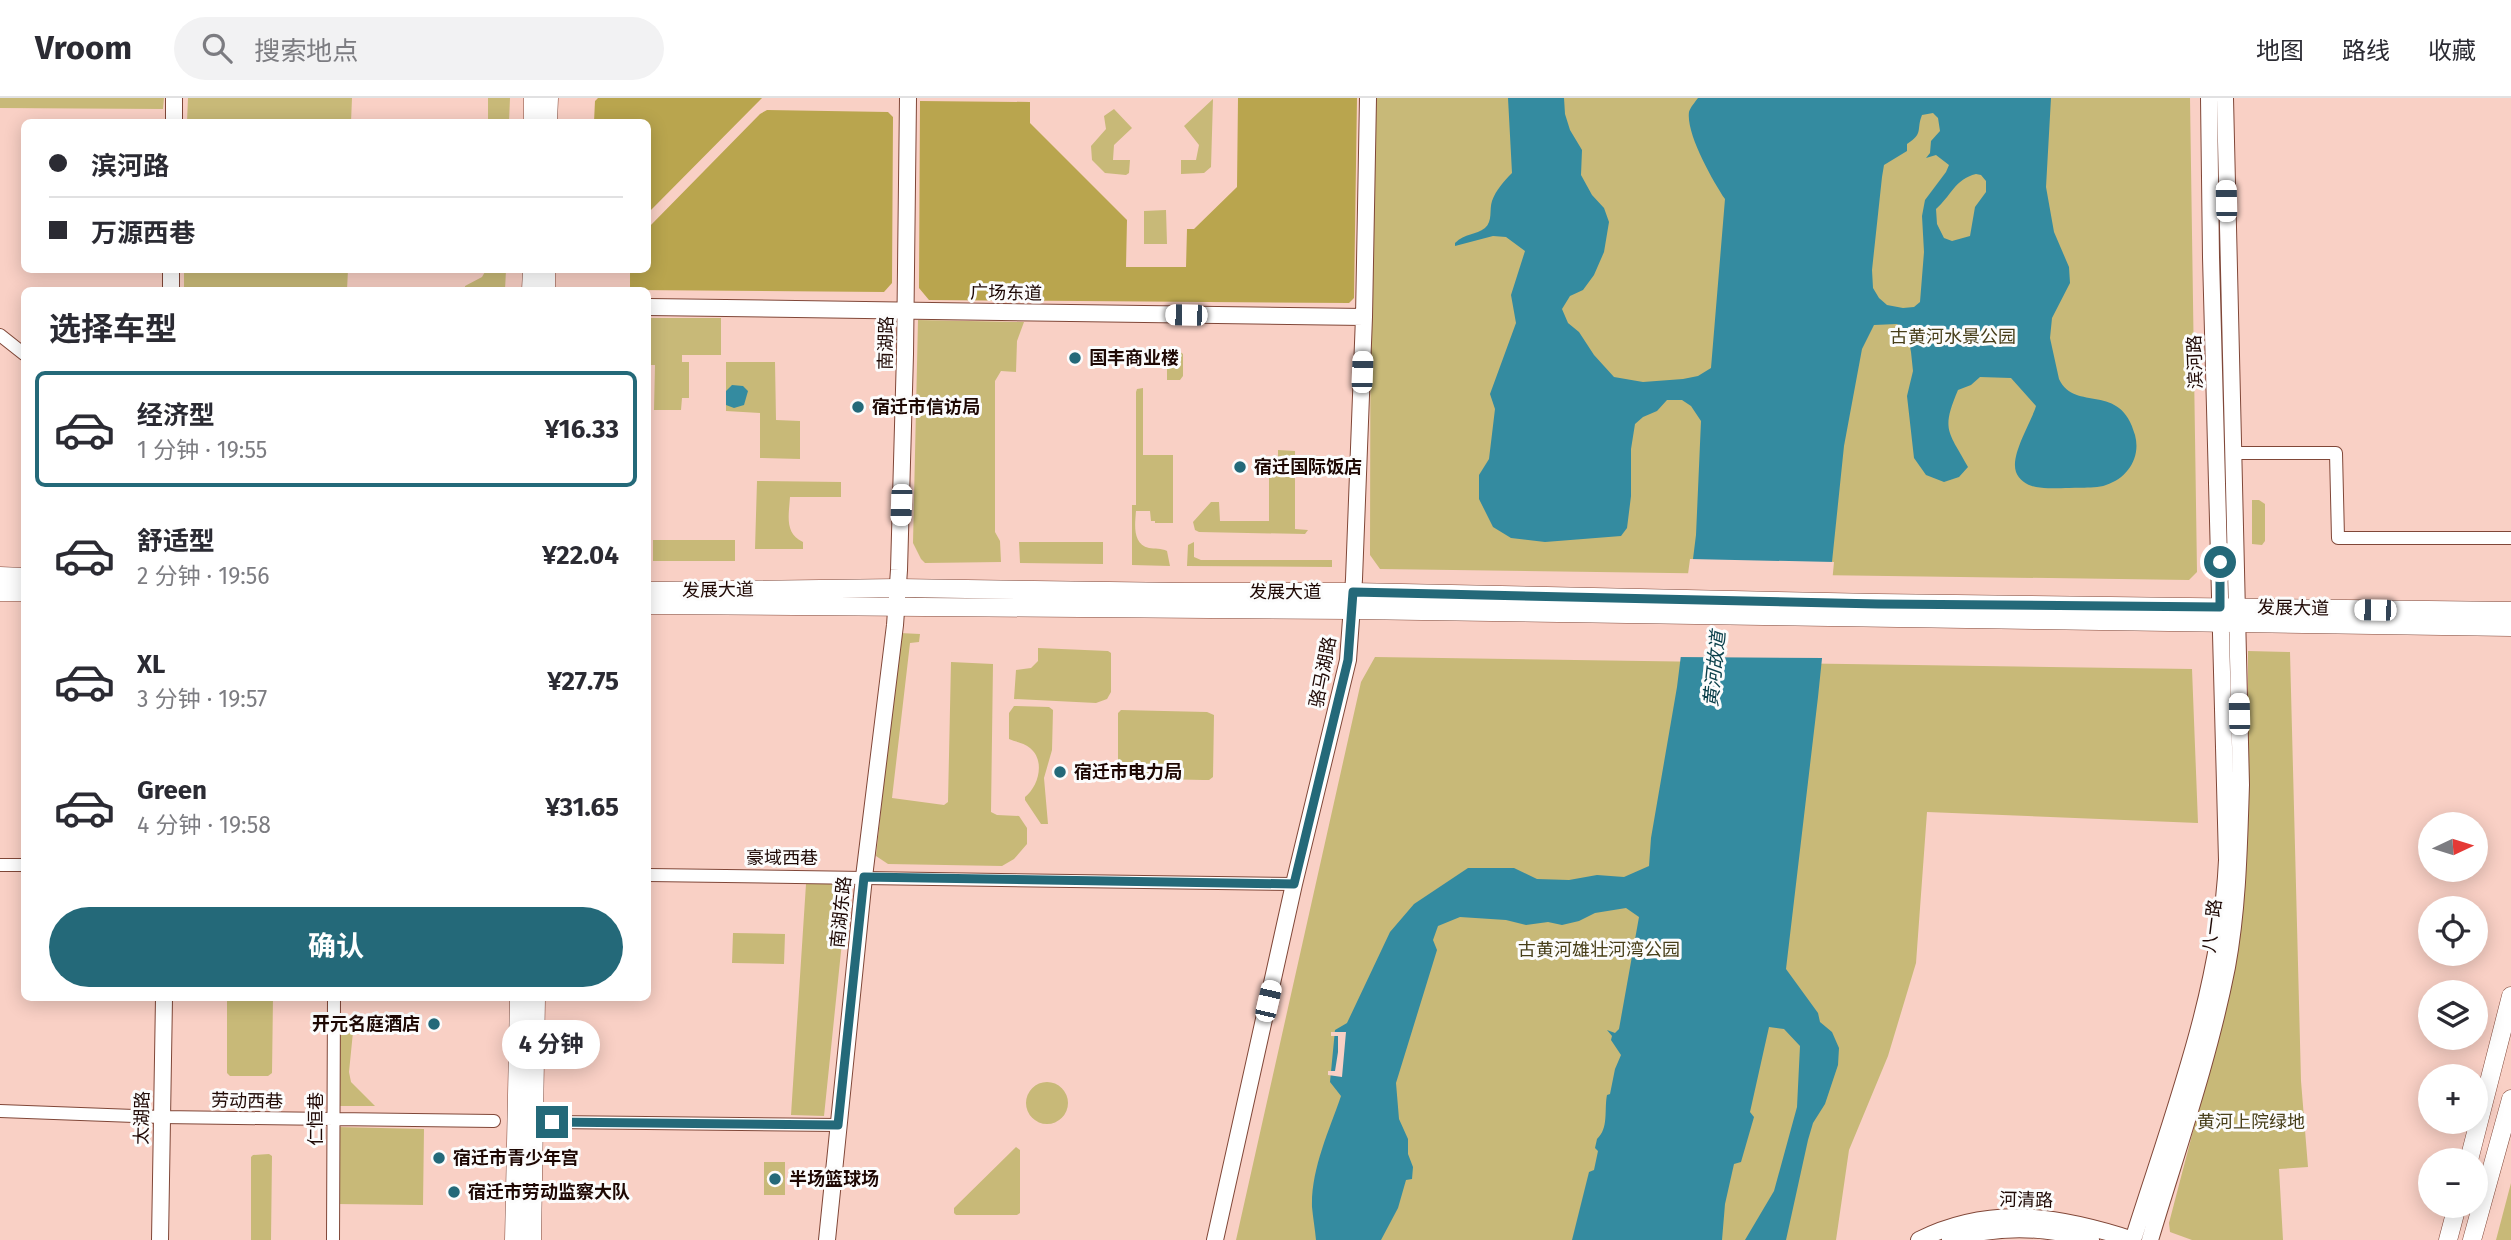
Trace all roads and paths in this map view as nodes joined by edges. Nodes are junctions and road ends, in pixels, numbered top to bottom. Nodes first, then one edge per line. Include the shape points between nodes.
1 (174, 98) edge
2 (533, 98) edge
3 (549, 98) edge
4 (908, 98) edge
5 (1368, 98) edge
6 (2209, 98) edge
7 (2225, 98) edge
8 (174, 119) edge
9 (533, 119) edge
10 (548, 119) edge
11 (651, 307) edge
12 (906, 311) junction
13 (1364, 317) junction
14 (0, 335) edge
15 (21, 352) edge
16 (2232, 453) junction
17 (2511, 538) edge
18 (0, 576) edge
19 (21, 577) edge
20 (898, 588) junction
21 (651, 591) edge
22 (0, 592) edge
23 (21, 592) edge
24 (1353, 601) junction
25 (651, 605) edge
26 (896, 607) junction
27 (2511, 610) edge
28 (2229, 616) junction
29 (2511, 627) edge
30 (0, 865) edge
31 (21, 865) edge
32 (651, 875) edge
33 (864, 877) junction
34 (1294, 884) junction
35 (2511, 996) edge
36 (164, 1001) edge
37 (334, 1001) edge
38 (519, 1001) edge
39 (536, 1001) edge
40 (2511, 1099) edge
41 (0, 1111) edge
42 (160, 1117) junction
43 (334, 1120) junction
44 (494, 1121) dead end
45 (552, 1122) dead end
46 (838, 1125) junction
47 (2472, 1148) edge
48 (2454, 1218) edge
49 (160, 1240) edge
50 (333, 1240) edge
51 (514, 1240) edge
52 (532, 1240) edge
53 (827, 1240) edge
54 (1215, 1240) edge
55 (1919, 1240) edge
56 (1950, 1240) edge
57 (2091, 1240) edge
58 (2133, 1240) edge
59 (2150, 1240) edge
60 (2448, 1240) edge
61 (2472, 1240) edge

1 - 8 street
2 - 9 main road
3 - 10 main road
4 - 12 street, 南湖路
5 - 13 street, 骆马湖路
6 - 28 street, 滨河路 via 2211,257
7 - 16 street, 滨河路
11 - 12 street, 广场东道
12 - 13 street, 广场东道
12 - 20 street, 南湖路
13 - 24 street, 骆马湖路
14 - 15 street
16 - 17 street via 2336,453 2338,538
16 - 28 street, 滨河路
18 - 19 main road
20 - 21 main road, 发展大道
20 - 24 main road, 发展大道
20 - 26 street, 南湖东路
22 - 23 main road
24 - 26 main road, 发展大道
24 - 28 main road, 发展大道
24 - 34 street, 骆马湖路 via 1348,660
25 - 26 main road, 发展大道
26 - 33 street, 南湖东路
27 - 28 main road, 发展大道
28 - 29 main road, 发展大道
28 - 58 street, 八一路 via 2223,912 2207,1001
28 - 59 street, 八一路 via 2241,785 2232,932 2205,1059
30 - 31 street
32 - 33 street, 豪域西巷
33 - 34 street, 豪域西巷
33 - 46 street, 南湖东路
34 - 54 street, 骆马湖路
35 - 47 main road
36 - 42 street, 太湖路
37 - 43 street, 仁恒巷
38 - 51 main road
39 - 52 main road
40 - 61 main road
41 - 42 street, 劳动西巷
42 - 43 street, 劳动西巷
42 - 49 street, 太湖路
43 - 44 street, 劳动西巷
43 - 50 street, 仁恒巷
45 - 46 street
46 - 53 street, 南湖东路
48 - 60 main road
55 - 58 street, 河清路 via 1976,1221 2035,1217
56 - 57 street, 河清路 via 2008,1228 2043,1229

